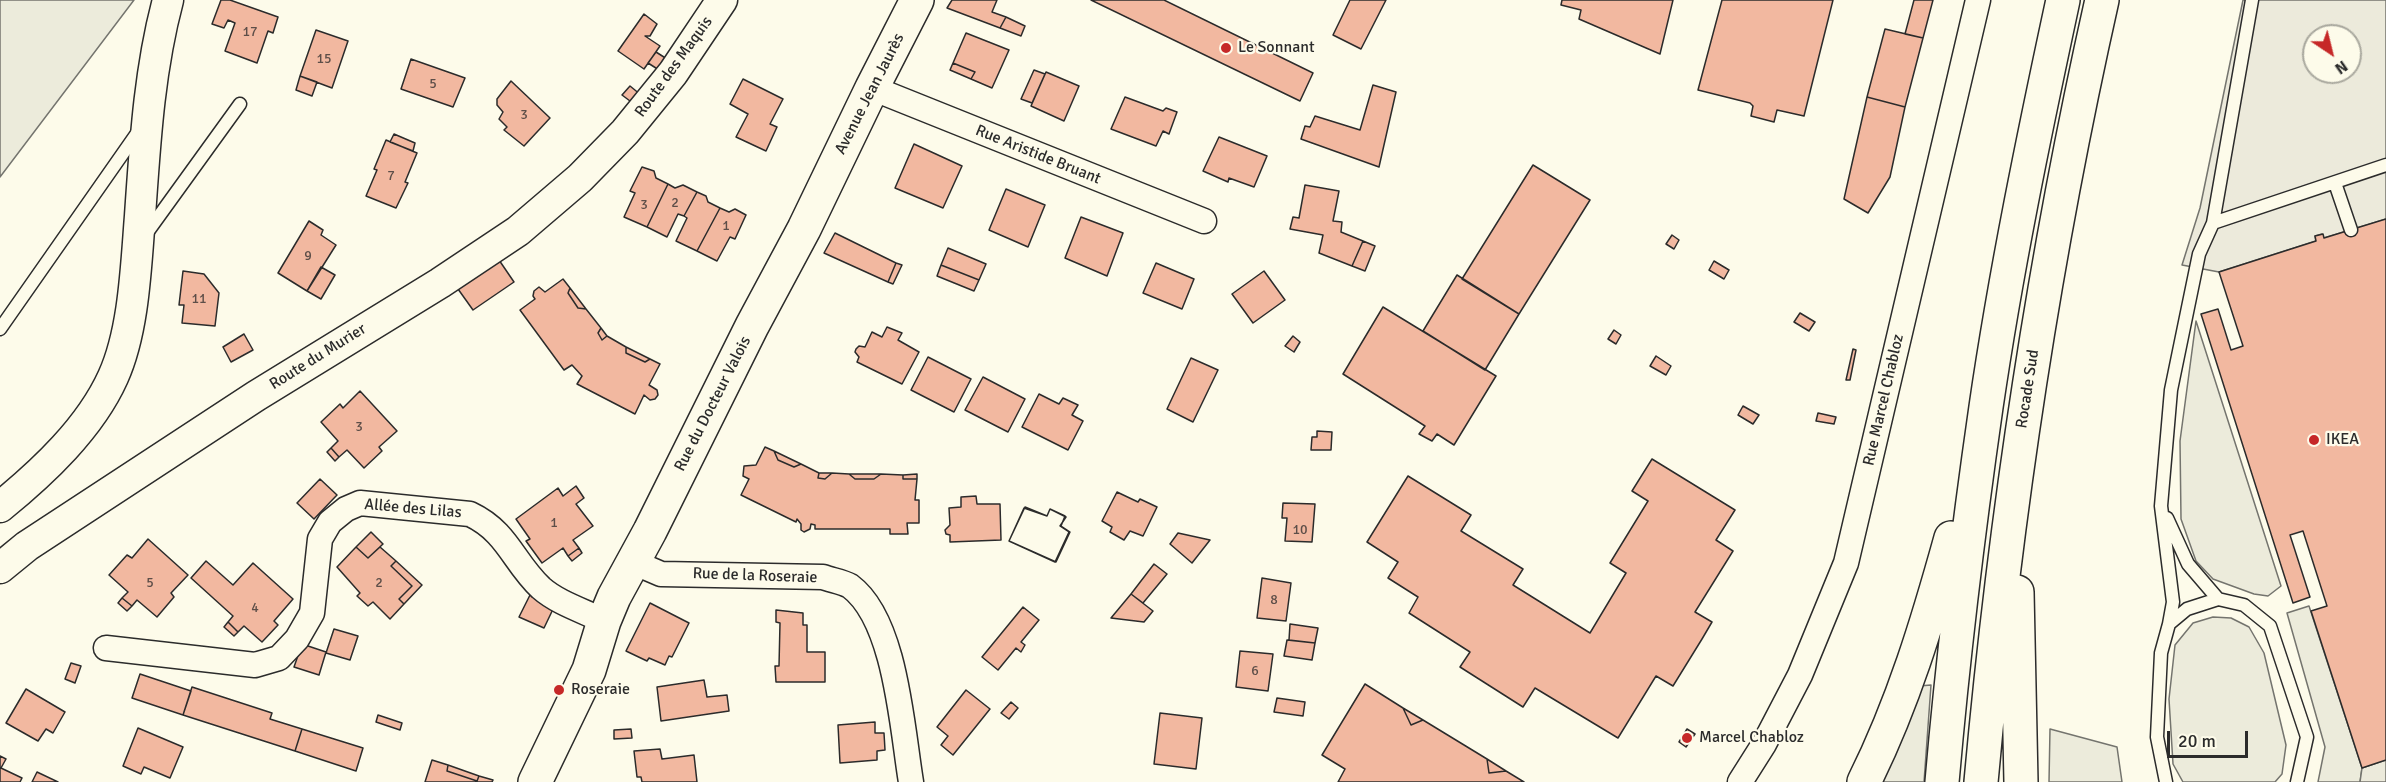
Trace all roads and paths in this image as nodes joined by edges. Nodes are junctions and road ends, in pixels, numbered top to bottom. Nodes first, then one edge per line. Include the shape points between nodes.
1 (168, 0) edge
2 (723, 0) edge
3 (917, 0) edge
4 (1977, 0) edge
5 (2062, 0) edge
6 (2102, 0) edge
7 (2252, 0) edge
8 (872, 88) junction
9 (240, 104) dead end
10 (147, 118) junction
11 (625, 132) joint
12 (2386, 165) edge
13 (2335, 183) junction
14 (824, 187) joint
15 (1204, 221) dead end
16 (2212, 223) junction
17 (2351, 230) dead end
18 (138, 244) junction
19 (0, 329) edge
20 (1986, 406) junction
21 (2015, 472) junction
22 (2162, 506) junction
23 (0, 507) edge
24 (633, 562) junction
25 (0, 568) edge
26 (2218, 599) junction
27 (604, 621) junction
28 (2169, 624) junction
29 (106, 648) dead end
30 (512, 782) edge
31 (535, 782) edge
32 (911, 782) edge
33 (1740, 782) edge
34 (1864, 782) edge
35 (1942, 782) edge
36 (1981, 782) edge
37 (2021, 782) edge
38 (2166, 782) edge
39 (2297, 782) edge

1 - 10 street
2 - 11 street, Route des Maquis via 673,74
3 - 8 main road, Avenue Jean Jaurès
4 - 33 street, Rue Marcel Chabloz via 1845,563 1800,675
5 - 20 main road
6 - 21 main road, Rocade Sud via 2056,221
7 - 16 lane
8 - 14 main road, Avenue Jean Jaurès
8 - 15 street, Rue Aristide Bruant
9 - 18 lane
10 - 18 street
10 - 19 lane
11 - 25 street, Route du Murier via 537,216 496,247 256,396 27,546
12 - 13 lane
13 - 16 lane
13 - 17 lane
14 - 24 main road, Rue du Docteur Valois
16 - 22 lane via 2199,254 2171,390
18 - 23 street via 131,312 114,376 81,427 50,462
20 - 34 main road via 1929,619 1893,722
20 - 35 main road via 1958,611
21 - 36 main road, Rocade Sud
21 - 37 main road
22 - 26 lane via 2188,564
22 - 28 lane via 2173,602
24 - 27 main road, Rue du Docteur Valois
24 - 32 street, Rue de la Roseraie via 661,574 824,577 849,585 874,616 884,637
26 - 28 lane via 2187,609
26 - 39 lane via 2244,605 2270,626 2307,736
27 - 29 street, Allée des Lilas via 543,590 497,531 470,514 360,503 330,522 320,539 312,613 297,639 279,658 255,665
27 - 30 main road, Rue du Docteur Valois via 573,662
27 - 31 main road, Rue du Docteur Valois via 589,670
28 - 38 lane via 2161,653 2157,737

